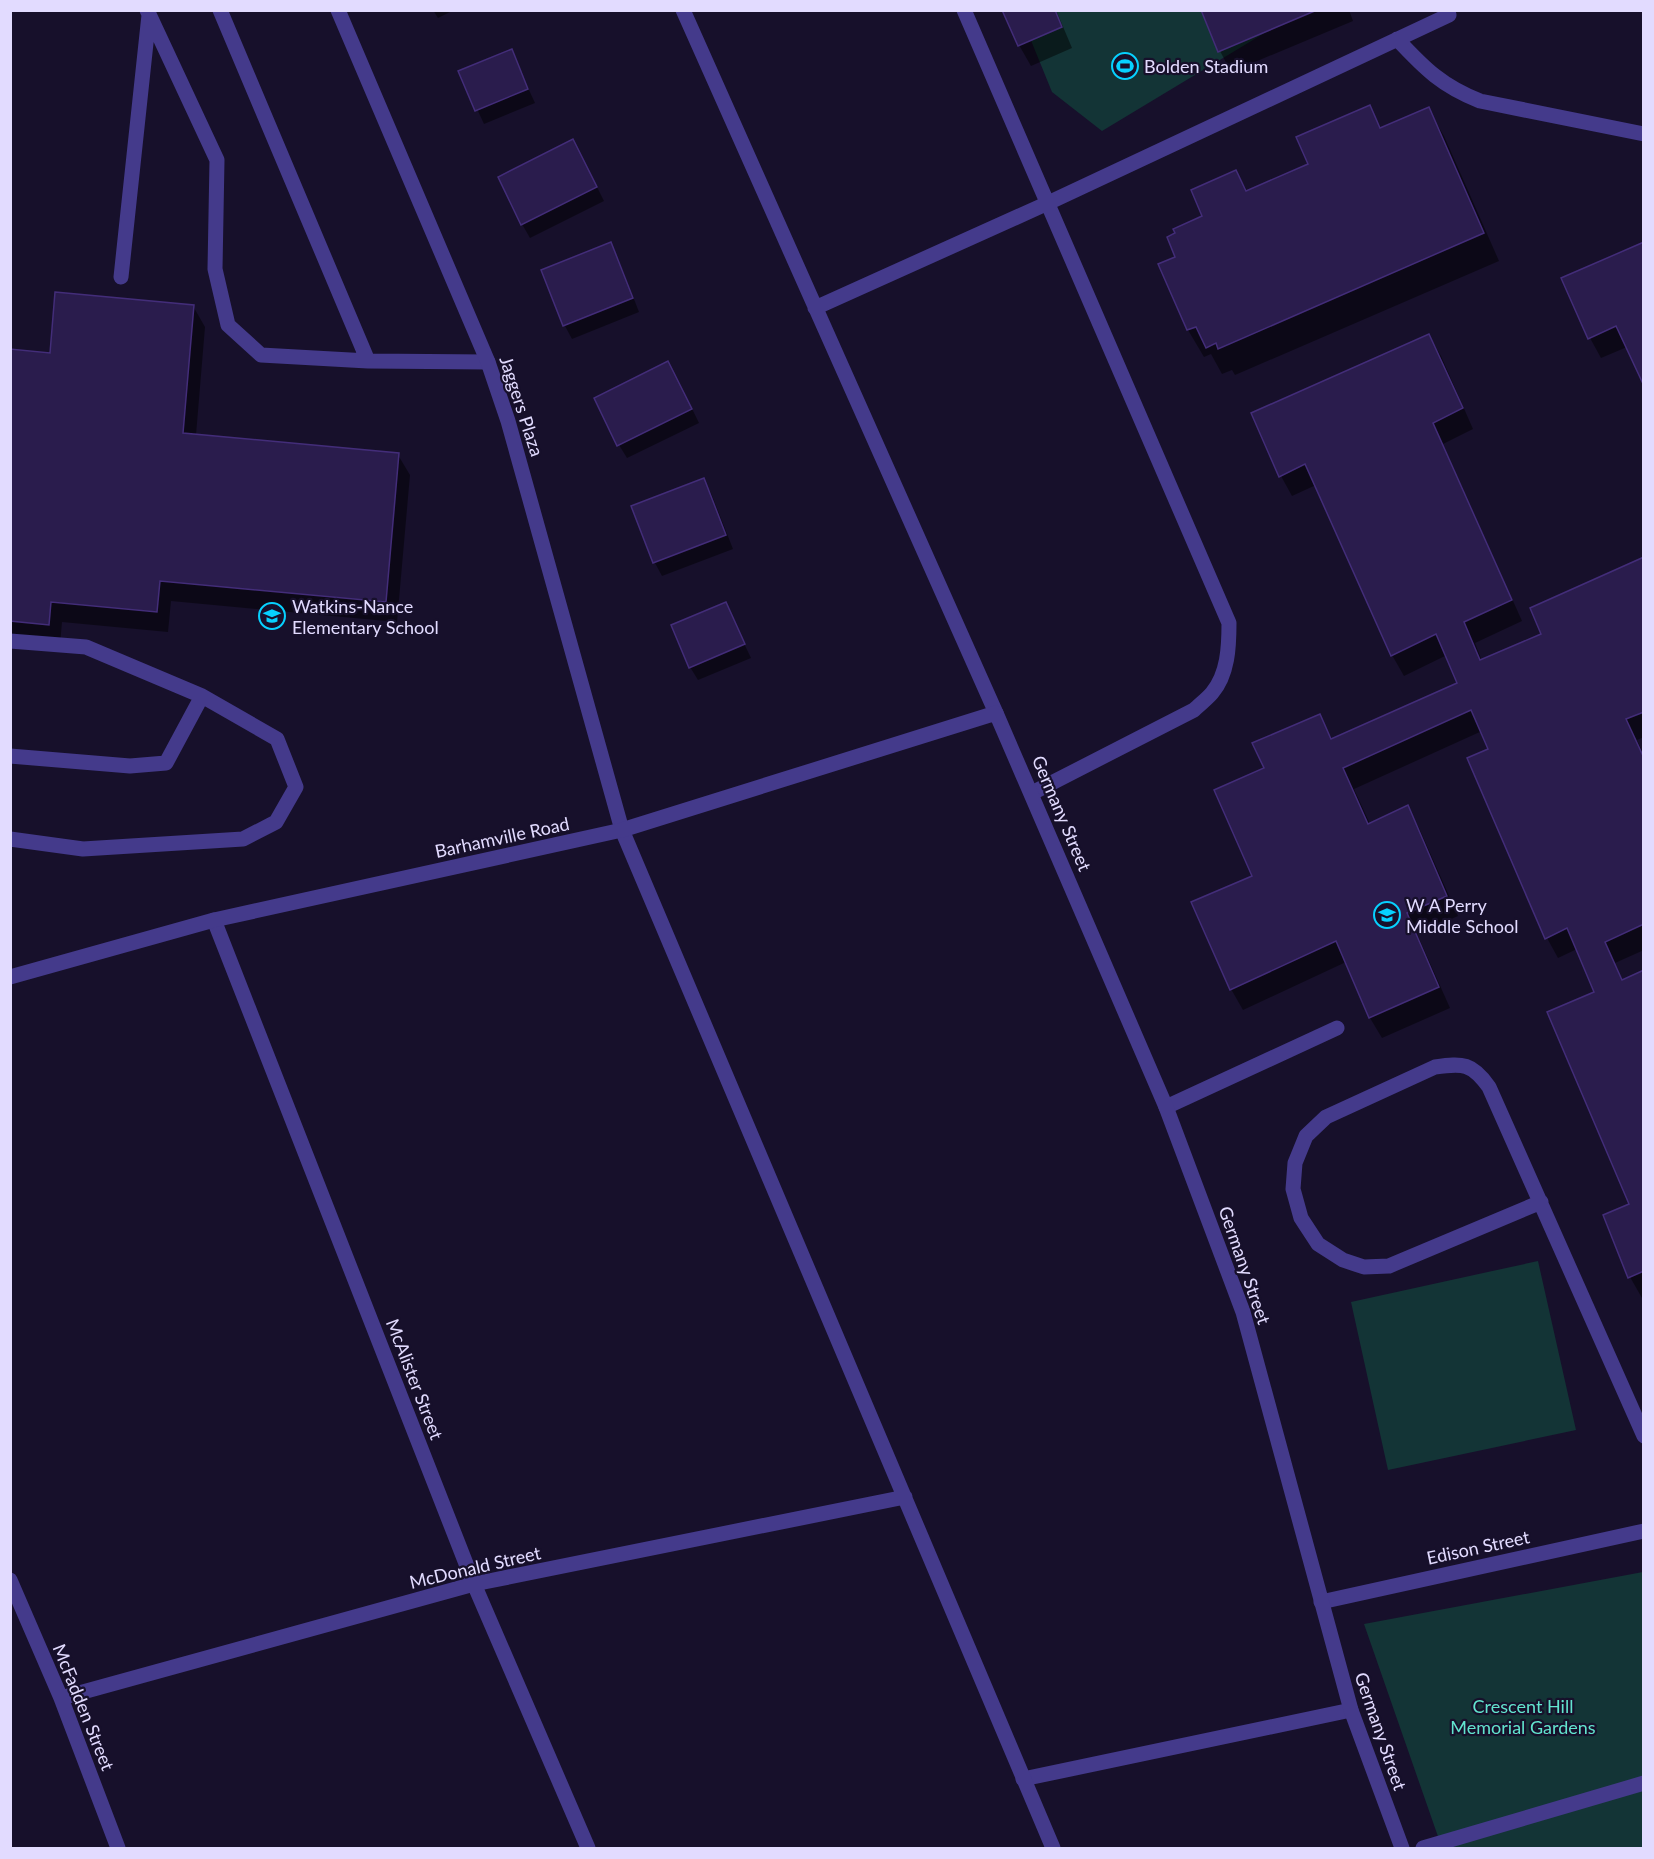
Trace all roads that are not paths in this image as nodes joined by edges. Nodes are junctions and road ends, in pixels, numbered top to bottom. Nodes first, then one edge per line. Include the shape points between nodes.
1 (220, 10) edge
2 (338, 10) edge
3 (682, 10) edge
4 (964, 10) edge
5 (148, 13) edge
6 (1449, 15) dead end
7 (1397, 39) junction
8 (1644, 134) edge
9 (1048, 203) junction
10 (121, 277) dead end
11 (815, 308) junction
12 (368, 361) junction
13 (488, 362) junction
14 (10, 641) edge
15 (202, 696) junction
16 (996, 713) junction
17 (10, 756) edge
18 (1032, 793) junction
19 (622, 830) junction
20 (10, 839) edge
21 (214, 920) junction
22 (10, 977) edge
23 (1337, 1028) dead end
24 (1166, 1107) junction
25 (1541, 1202) junction
26 (1644, 1436) edge
27 (904, 1497) junction
28 (1644, 1531) edge
29 (10, 1580) edge
30 (474, 1584) junction
31 (1321, 1602) junction
32 (60, 1698) junction
33 (1351, 1710) junction
34 (1023, 1779) junction
35 (1644, 1784) edge
36 (118, 1848) edge
37 (588, 1848) edge
38 (1053, 1848) edge
39 (1402, 1848) edge
40 (1423, 1848) edge

1 - 12 street
2 - 13 street, Jaggers Plaza
3 - 11 street, Germany Street
4 - 9 street
5 - 10 street
5 - 12 street via 217,160 215,269 228,325 261,355
6 - 7 street
7 - 8 street via 1443,83 1480,101
7 - 9 street
9 - 11 street
9 - 18 street via 1217,592 1228,623 1229,646 1214,692 1194,710
11 - 16 street, Germany Street
12 - 13 street
13 - 19 street, Jaggers Plaza
14 - 15 street via 86,647
15 - 17 street via 166,763 130,766
15 - 20 street via 277,739 296,787 276,822 243,839 232,840 83,849
16 - 18 street, Germany Street
16 - 19 street, Barhamville Road
18 - 24 street, Germany Street
19 - 21 street, Barhamville Road
19 - 27 street
21 - 22 street, Barhamville Road
21 - 30 street, McAlister Street
23 - 24 street
24 - 31 street, Germany Street via 1243,1312
25 - 25 street via 1490,1087 1478,1072 1465,1066 1435,1067 1326,1117 1306,1136 1295,1163 1293,1189 1301,1218 1318,1244 1343,1260 1365,1267 1389,1266
25 - 26 street
27 - 30 street, McDonald Street
27 - 34 street
28 - 31 street, Edison Street
29 - 32 street, McFadden Street
30 - 32 street, McDonald Street
30 - 37 street, McAlister Street
31 - 33 street, Germany Street
32 - 36 street, McFadden Street
33 - 34 street
33 - 39 street, Germany Street
34 - 38 street
35 - 40 street

